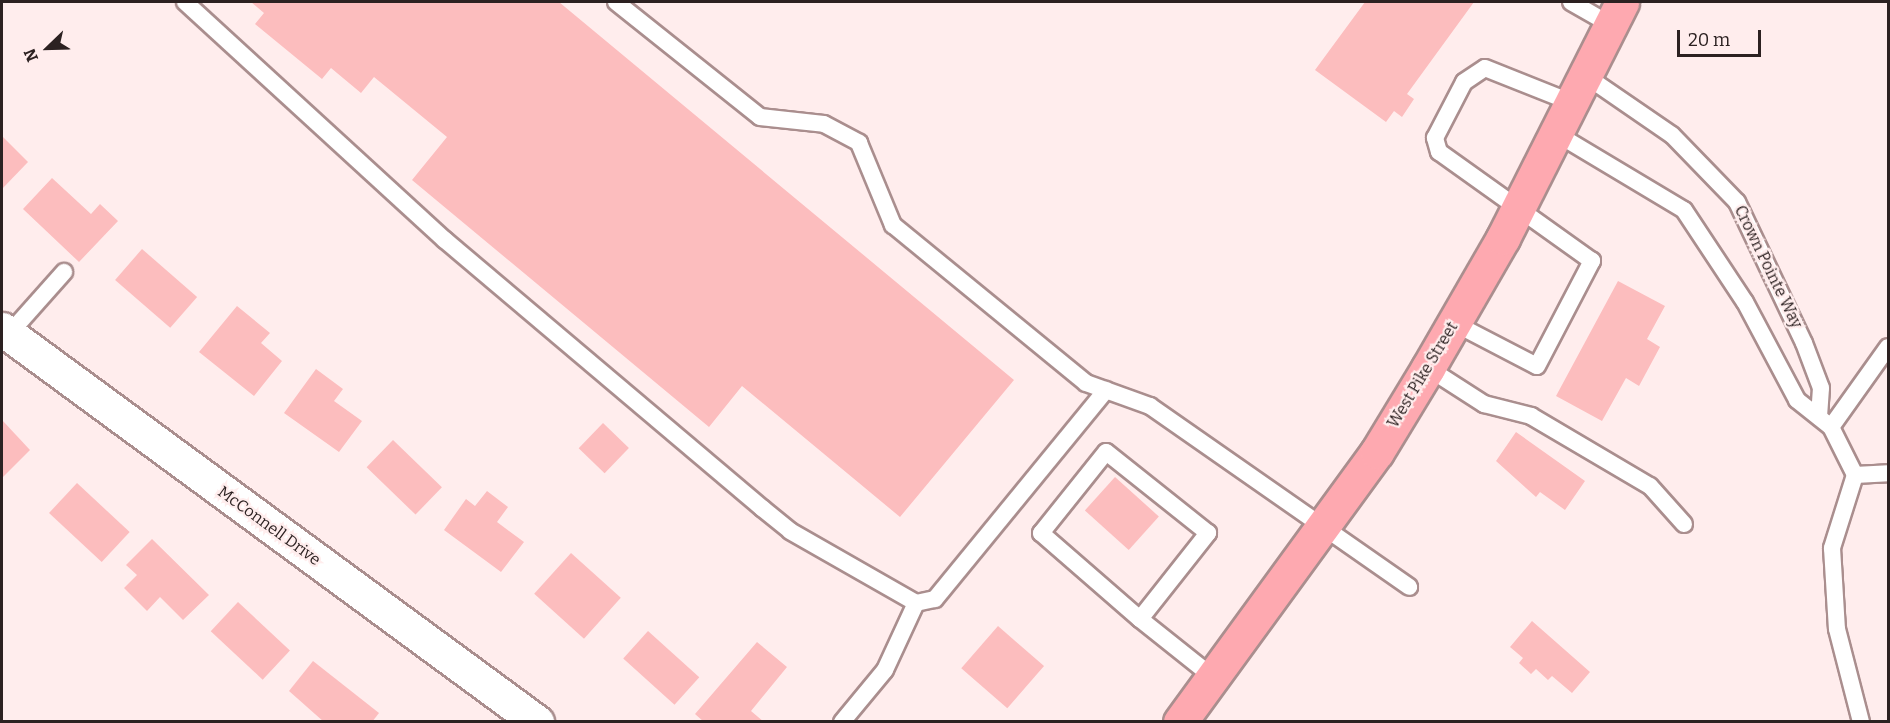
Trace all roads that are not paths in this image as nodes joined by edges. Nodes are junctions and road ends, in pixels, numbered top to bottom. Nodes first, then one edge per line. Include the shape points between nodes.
1 (185, 2) edge
2 (616, 2) edge
3 (1571, 2) edge
4 (1617, 13) edge
5 (1580, 89) junction
6 (1557, 134) junction
7 (1518, 207) junction
8 (64, 272) dead end
9 (1454, 323) junction
10 (5, 332) edge
11 (1888, 347) edge
12 (1428, 368) junction
13 (1106, 390) junction
14 (1825, 422) junction
15 (1888, 473) edge
16 (1855, 475) junction
17 (1684, 524) dead end
18 (1323, 527) junction
19 (1408, 587) dead end
20 (916, 603) junction
21 (1140, 619) junction
22 (1213, 677) junction
23 (537, 722) edge
24 (842, 722) edge
25 (1180, 722) edge
26 (1862, 722) edge

1 - 20 lane via 445,240 762,508 790,531
2 - 13 lane via 760,117 824,124 859,143 876,173 893,225 1086,383
3 - 4 lane
4 - 5 main road, West Pike Street
5 - 6 main road, West Pike Street
5 - 7 lane, Crown Pointe Way via 1485,68 1473,72 1449,110 1435,138 1439,152
5 - 14 lane, Crown Pointe Way via 1672,135 1737,201 1804,343 1821,388
6 - 7 main road, West Pike Street
6 - 14 lane via 1684,210 1745,303 1797,400
7 - 9 main road, West Pike Street
7 - 9 lane, Crown Pointe Way via 1592,261 1537,366
8 - 10 lane
9 - 12 main road, West Pike Street
10 - 23 street, McConnell Drive
11 - 14 lane
12 - 17 lane via 1484,404 1531,416 1650,486
12 - 18 main road, West Pike Street
13 - 18 lane via 1150,406
13 - 20 lane via 935,599
14 - 16 lane
15 - 16 lane
16 - 26 lane via 1832,548 1837,629
18 - 19 lane
18 - 22 main road, West Pike Street
20 - 24 lane via 885,670
21 - 21 lane via 1208,533 1106,452 1041,533
21 - 22 lane
22 - 25 main road, West Pike Street

